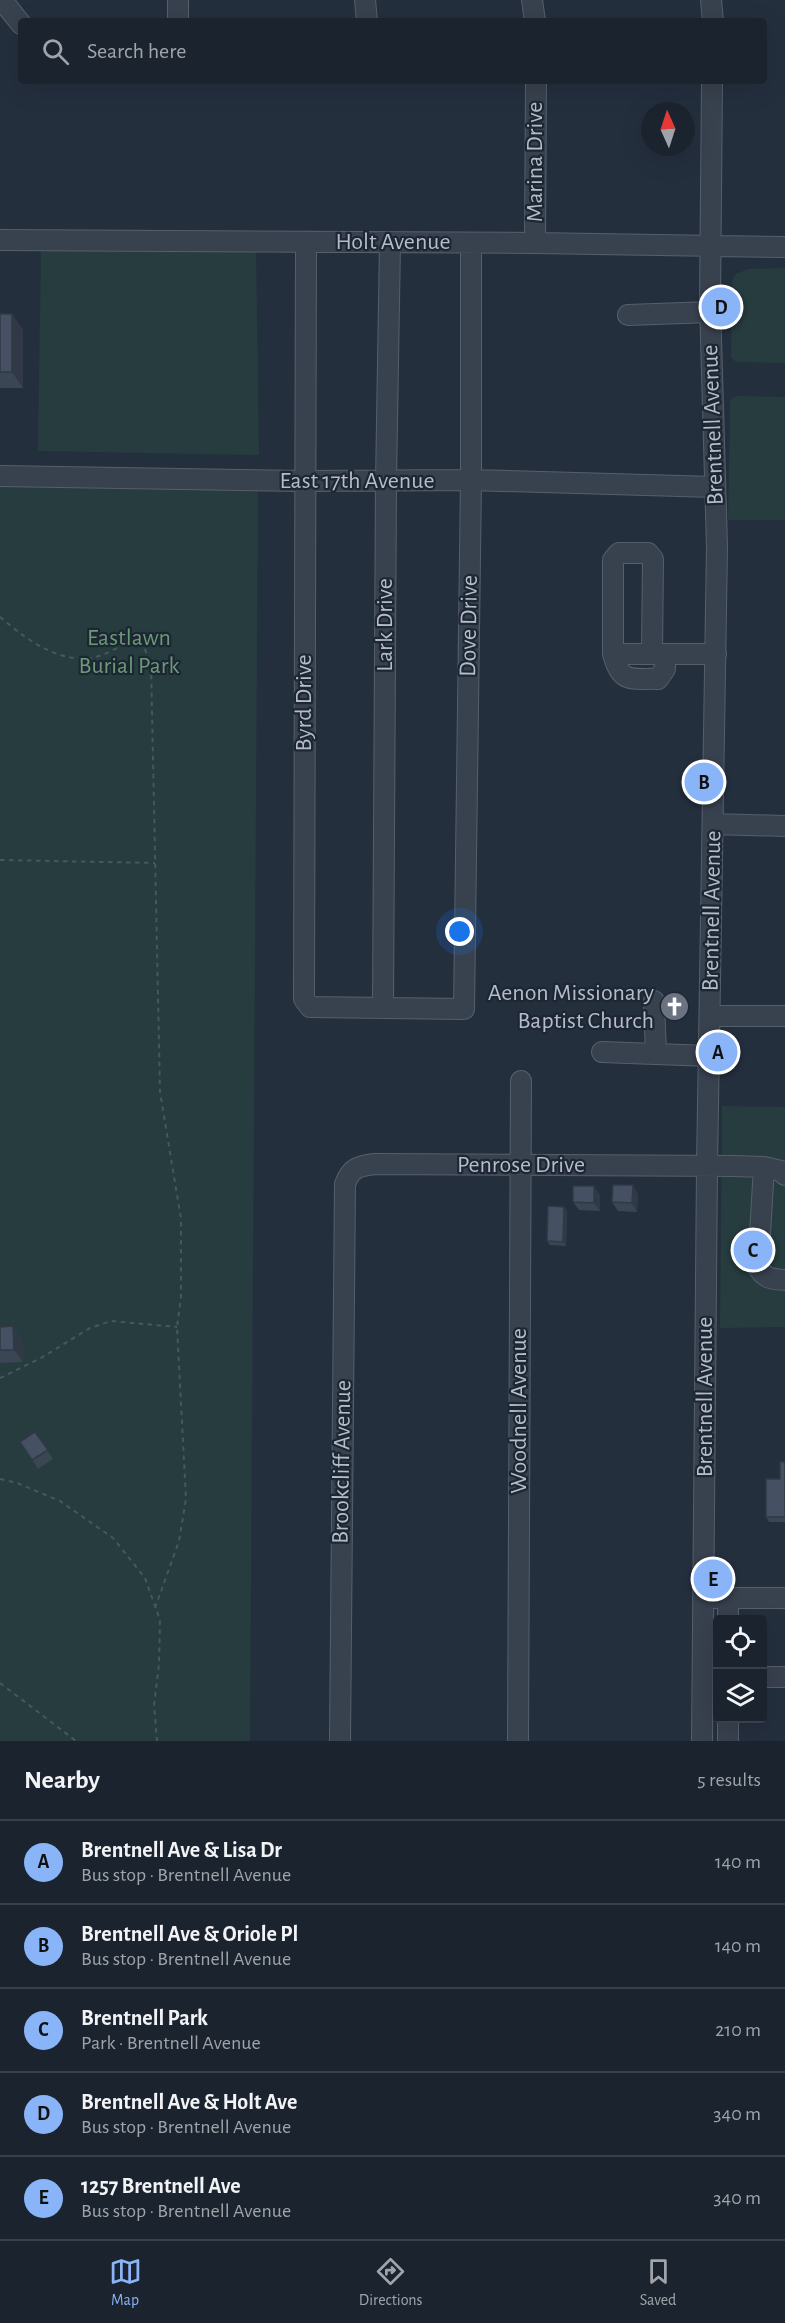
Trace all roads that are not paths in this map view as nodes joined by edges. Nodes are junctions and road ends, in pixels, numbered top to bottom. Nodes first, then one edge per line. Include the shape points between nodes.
1 (2, 0) edge
2 (178, 0) edge
3 (365, 0) edge
4 (532, 0) edge
5 (711, 0) edge
6 (178, 18) edge
7 (367, 18) edge
8 (535, 18) edge
9 (713, 18) edge
10 (18, 20) edge
11 (536, 84) edge
12 (712, 84) edge
13 (0, 240) edge
14 (306, 242) junction
15 (390, 243) junction
16 (471, 243) junction
17 (535, 243) junction
18 (710, 246) junction
19 (785, 247) edge
20 (710, 312) junction
21 (628, 315) dead end
22 (0, 476) edge
23 (471, 480) junction
24 (304, 481) junction
25 (386, 482) junction
26 (714, 487) junction
27 (659, 654) junction
28 (716, 654) junction
29 (713, 824) junction
30 (785, 826) edge
31 (654, 1001) dead end
32 (383, 1008) junction
33 (464, 1009) joint
34 (711, 1016) junction
35 (785, 1016) edge
36 (602, 1052) dead end
37 (656, 1054) junction
38 (709, 1056) junction
39 (521, 1081) dead end
40 (520, 1165) junction
41 (707, 1167) junction
42 (764, 1167) junction
43 (785, 1175) edge
44 (345, 1184) joint
45 (785, 1280) edge
46 (703, 1598) junction
47 (728, 1598) junction
48 (785, 1598) edge
49 (728, 1615) edge
50 (710, 1677) edge
51 (767, 1677) edge
52 (785, 1677) edge
53 (728, 1723) edge
54 (340, 1741) edge
55 (518, 1741) edge
56 (702, 1741) edge
57 (728, 1741) edge

1 - 10 street
2 - 6 street
3 - 7 street
4 - 8 street
5 - 9 street
11 - 17 street, Marina Drive
12 - 18 street, Brentnell Avenue
13 - 14 street, Holt Avenue
14 - 15 street, Holt Avenue
14 - 24 street, Byrd Drive
15 - 16 street, Holt Avenue
15 - 25 street, Lark Drive
16 - 17 street, Holt Avenue
16 - 23 street, Dove Drive
17 - 18 street, Holt Avenue
18 - 19 street, Holt Avenue
18 - 20 street, Brentnell Avenue
20 - 21 street
20 - 26 street, Brentnell Avenue
22 - 24 street, East 17th Avenue
23 - 25 street, East 17th Avenue
23 - 26 street, East 17th Avenue
23 - 33 street, Dove Drive
24 - 25 street, East 17th Avenue
24 - 32 street, Byrd Drive via 304,999 310,1007
25 - 32 street, Lark Drive
26 - 28 street, Brentnell Avenue
27 - 27 street via 664,669 658,679 627,678 617,670 612,654 613,560 619,553 648,553 653,559
27 - 28 street
28 - 29 street, Brentnell Avenue
29 - 30 street
29 - 34 street, Brentnell Avenue
31 - 37 street
32 - 33 street, Byrd Drive
34 - 35 street
34 - 38 street, Brentnell Avenue
36 - 37 street
37 - 38 street
38 - 41 street, Brentnell Avenue
39 - 40 street, Woodnell Avenue
40 - 41 street, Penrose Drive
40 - 44 street, Penrose Drive via 361,1165 349,1173
40 - 55 street, Woodnell Avenue
41 - 42 street, Penrose Drive
41 - 46 street, Brentnell Avenue
42 - 43 street
42 - 45 street via 758,1267 763,1276
44 - 54 street, Brookcliff Avenue
46 - 47 street
46 - 50 street, Brentnell Avenue
47 - 48 street
47 - 49 street
50 - 56 street, Brentnell Avenue
51 - 52 street
53 - 57 street

